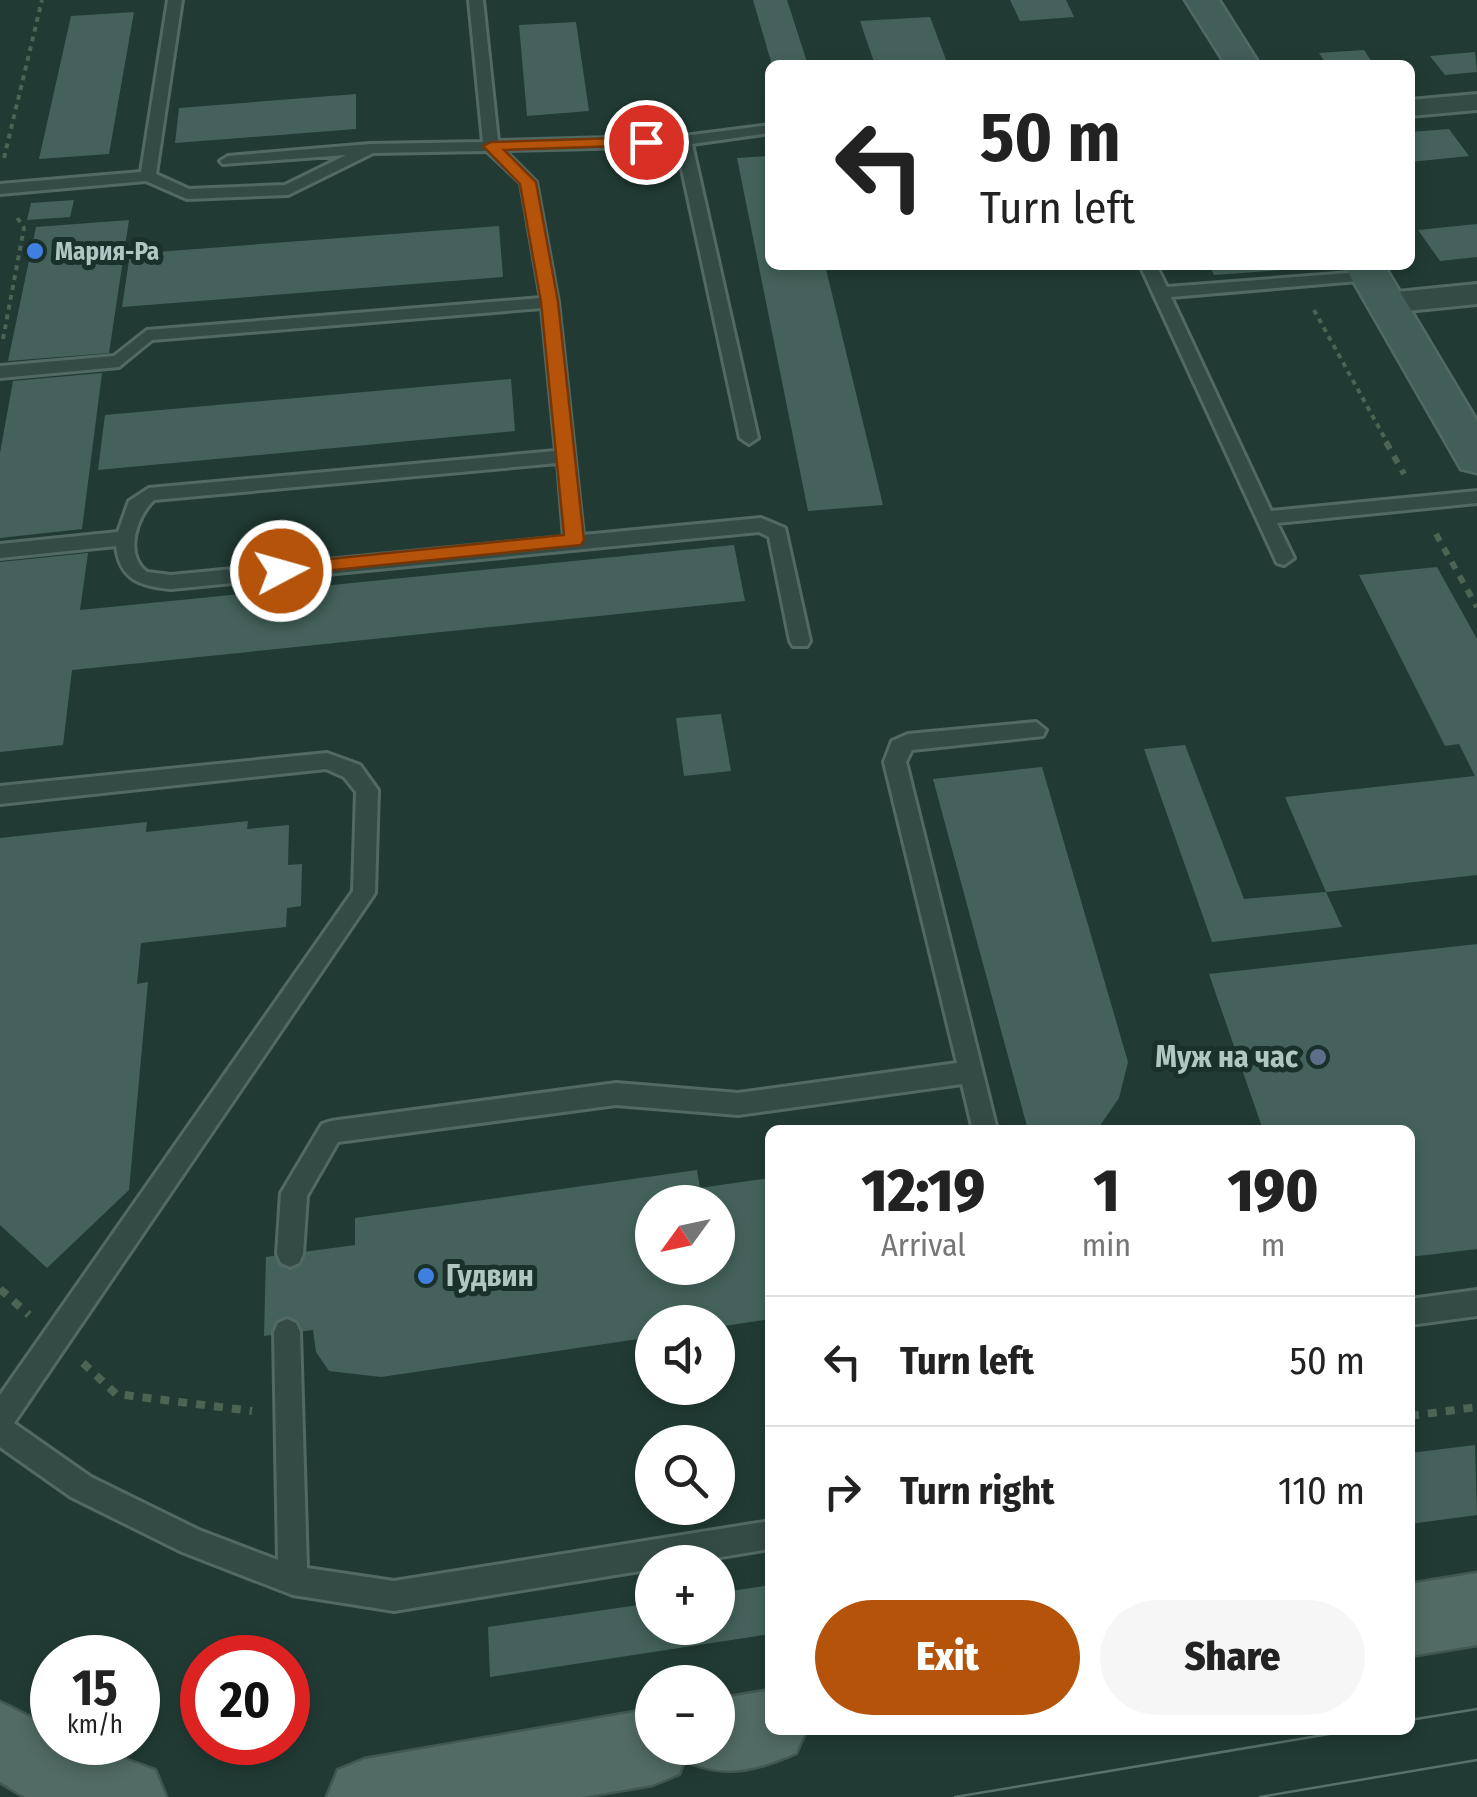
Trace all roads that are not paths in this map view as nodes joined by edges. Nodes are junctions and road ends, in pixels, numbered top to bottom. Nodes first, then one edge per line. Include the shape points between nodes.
1 (175, 0) edge
2 (476, 0) edge
3 (1202, 0) edge
4 (1240, 60) edge
5 (1477, 102) edge
6 (1415, 108) edge
7 (765, 129) edge
8 (684, 141) junction
9 (491, 146) junction
10 (370, 149) junction
11 (228, 161) dead end
12 (148, 176) junction
13 (0, 188) edge
14 (1150, 270) edge
15 (1374, 281) edge
16 (1161, 292) junction
17 (1477, 294) edge
18 (550, 302) junction
19 (0, 372) edge
20 (748, 438) dead end
21 (566, 456) junction
22 (1477, 458) edge
23 (1477, 497) edge
24 (1265, 518) junction
25 (125, 538) junction
26 (574, 540) junction
27 (0, 551) edge
28 (1284, 558) dead end
29 (800, 641) dead end
30 (1036, 730) dead end
31 (0, 796) edge
32 (970, 1072) junction
33 (983, 1125) edge
34 (290, 1254) dead end
35 (1477, 1303) edge
36 (1415, 1311) edge
37 (287, 1332) dead end
38 (0, 1420) edge
39 (0, 1430) edge
40 (765, 1536) edge
41 (294, 1580) junction
42 (1477, 1610) edge
43 (1415, 1619) edge
44 (765, 1729) edge
45 (735, 1733) edge
46 (0, 1740) edge
47 (635, 1750) edge
48 (128, 1797) edge
49 (365, 1797) edge

1 - 12 lane
2 - 9 lane
3 - 4 street
5 - 6 street
7 - 8 lane
8 - 9 lane
8 - 20 lane
9 - 10 lane
9 - 18 lane via 528,182
10 - 11 lane
10 - 12 lane via 288,190 187,194
12 - 13 lane
14 - 16 lane
15 - 16 lane
15 - 17 street
15 - 22 street
16 - 24 lane
18 - 19 lane via 146,335 120,361
18 - 21 lane
21 - 25 lane via 149,494 136,506
21 - 26 lane
23 - 24 lane
24 - 28 lane
25 - 26 lane via 135,575 171,582
25 - 27 lane
26 - 29 lane via 761,525 778,533
30 - 32 lane via 908,742 899,747 896,762
31 - 38 lane via 327,760 352,771 367,790 364,893
32 - 33 lane
32 - 34 lane via 738,1104 616,1094 331,1132 294,1192
35 - 36 lane
37 - 41 lane
39 - 41 lane via 81,1487 192,1542
40 - 41 lane via 394,1596
42 - 43 main road
44 - 45 main road
46 - 48 main road via 66,1778
47 - 49 main road

